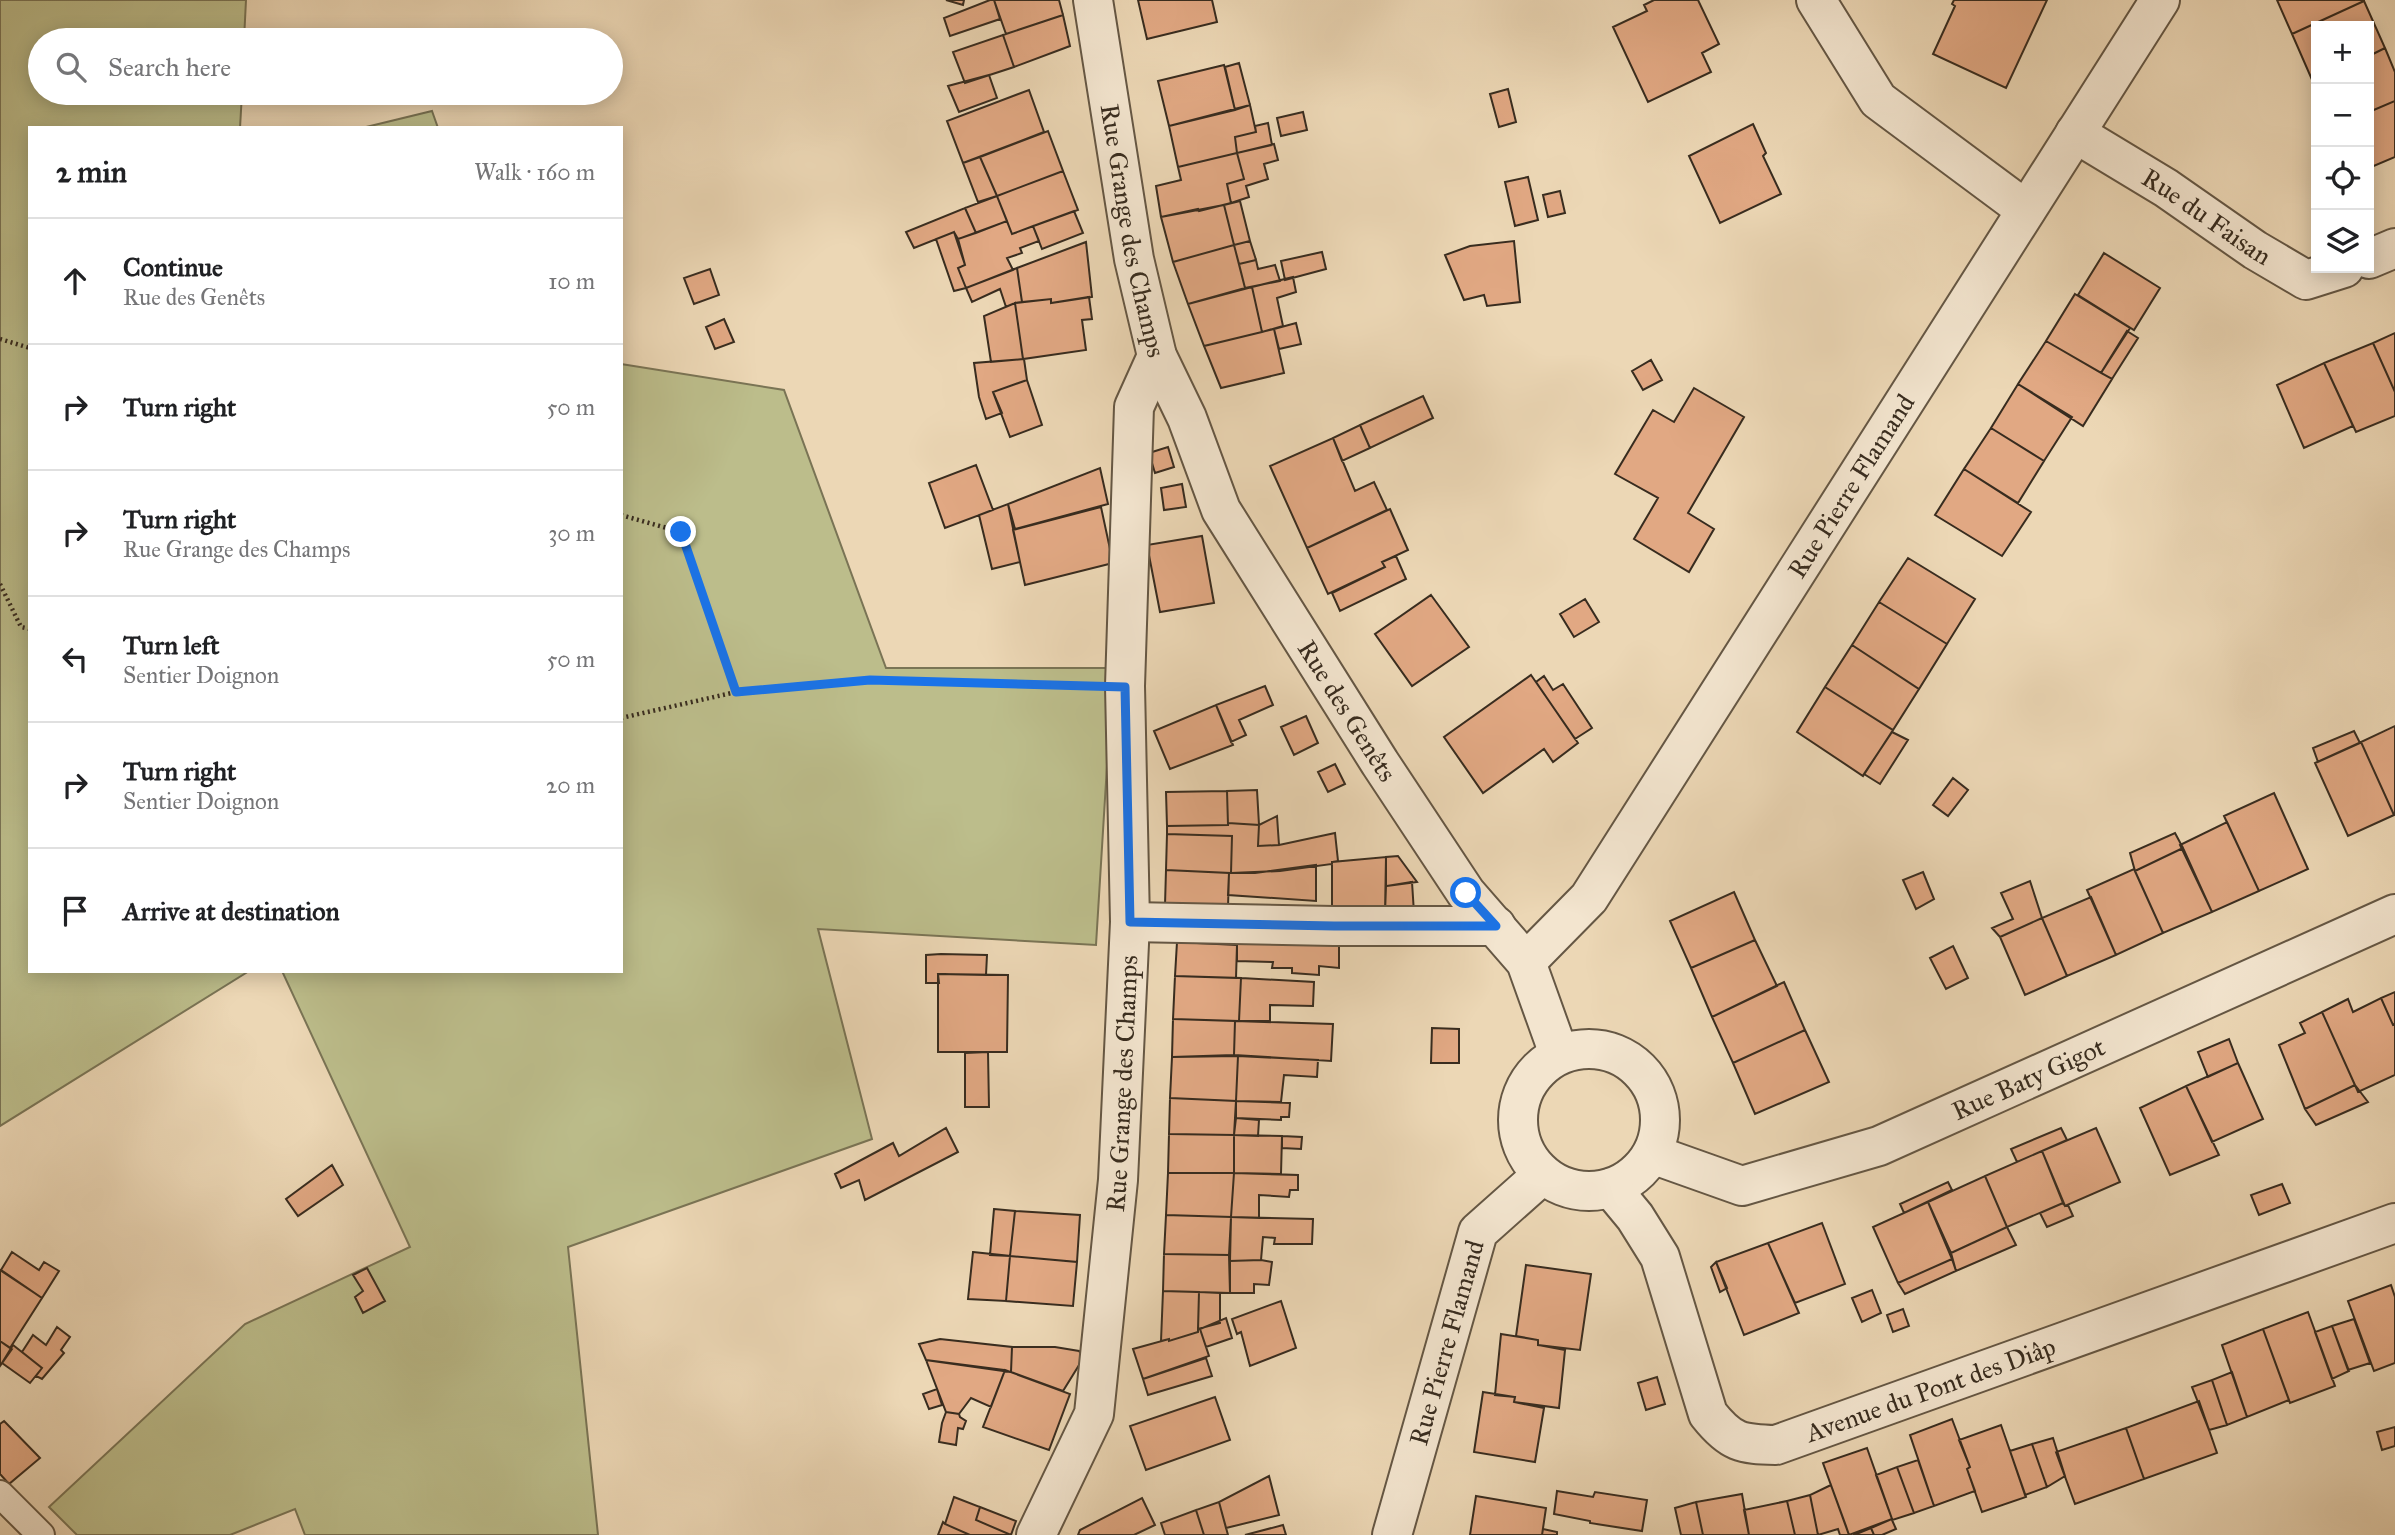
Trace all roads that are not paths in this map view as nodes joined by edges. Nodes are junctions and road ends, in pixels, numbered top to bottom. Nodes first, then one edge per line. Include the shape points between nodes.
1 (1093, 0) edge
2 (1816, 0) edge
3 (2160, 0) edge
4 (2075, 133) junction
5 (2026, 211) junction
6 (2395, 248) edge
7 (2374, 257) edge
8 (2327, 273) edge
9 (1157, 356) junction
10 (2395, 914) edge
11 (1130, 922) junction
12 (1496, 926) junction
13 (1526, 962) junction
14 (1559, 1054) junction
15 (1652, 1154) junction
16 (1542, 1175) junction
17 (1611, 1188) junction
18 (2395, 1223) edge
19 (0, 1494) edge
20 (41, 1535) edge
21 (1036, 1535) edge
22 (1392, 1535) edge

1 - 9 street, Rue Grange des Champs via 1134,258
2 - 5 street via 1878,100
3 - 4 street, Rue Pierre Flamand
4 - 5 street, Rue Pierre Flamand
4 - 8 street, Rue du Faisan via 2306,279
5 - 13 street, Rue Pierre Flamand via 1590,898
6 - 7 street
9 - 11 street, Rue Grange des Champs via 1134,407 1125,687
9 - 12 street, Rue des Genêts via 1187,418 1221,510 1387,774 1466,893
10 - 15 street, Rue Baty Gigot via 1879,1146 1742,1186
11 - 12 street
11 - 21 street, Rue Grange des Champs via 1118,1180 1094,1414
12 - 13 street, Rue des Genêts
13 - 14 street, Rue des Genêts
14 - 15 street via 1589,1048 1617,1054 1641,1072 1657,1097 1660,1125
14 - 16 street via 1536,1072 1521,1096 1517,1125 1524,1152
15 - 17 street via 1634,1175
16 - 17 street via 1575,1190
16 - 22 street, Rue Pierre Flamand via 1478,1232
17 - 18 street, Avenue du Pont des Diâp via 1660,1257 1708,1414 1724,1434 1748,1444 1776,1445
19 - 20 lane

